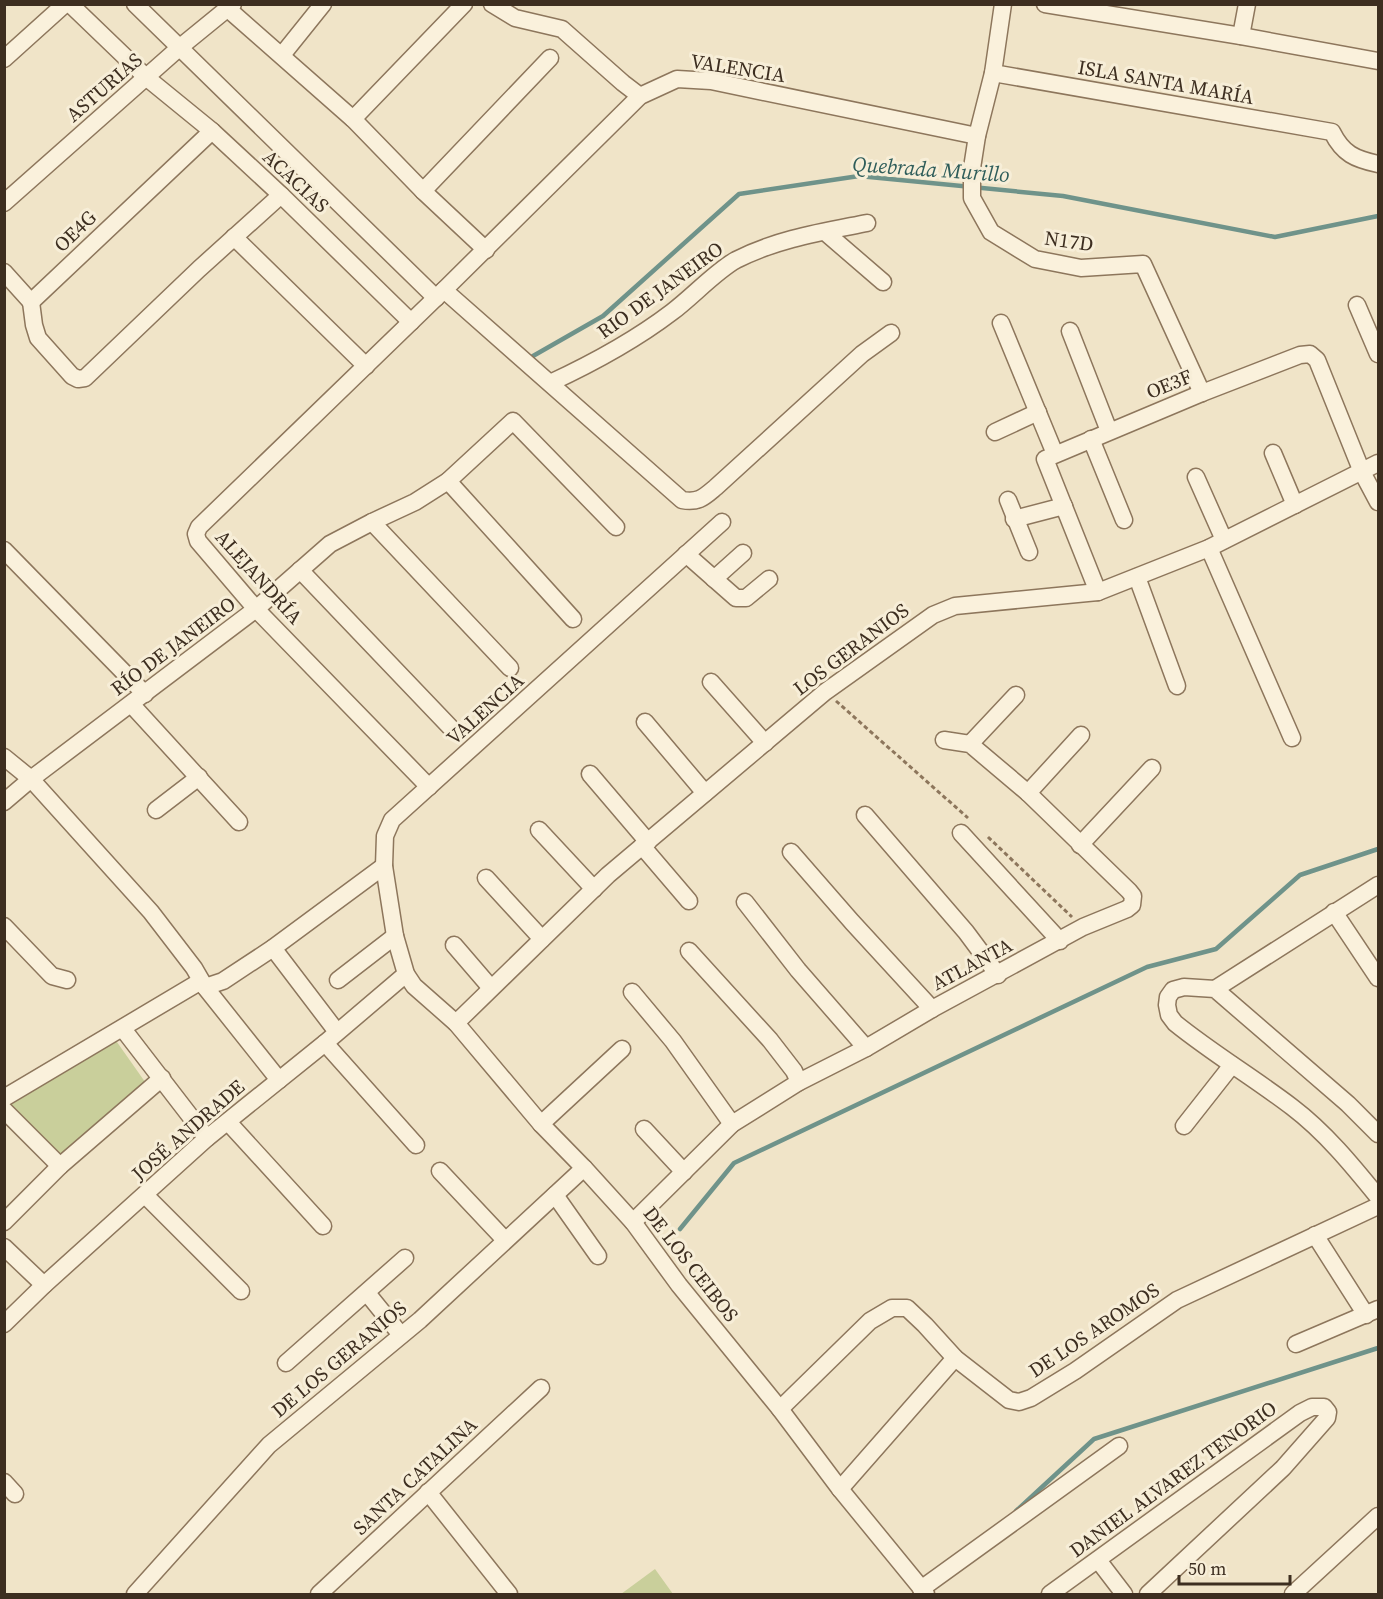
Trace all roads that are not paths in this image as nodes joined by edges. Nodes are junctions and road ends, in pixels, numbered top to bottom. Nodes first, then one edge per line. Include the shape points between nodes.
1 (65, 4) edge
2 (70, 4) edge
3 (135, 4) edge
4 (323, 4) edge
5 (464, 4) edge
6 (492, 4) edge
7 (1003, 4) edge
8 (1045, 4) edge
9 (1246, 4) edge
10 (230, 7) edge
11 (1241, 36) junction
12 (179, 48) junction
13 (282, 55) junction
14 (550, 58) dead end
15 (4, 59) edge
16 (1378, 61) edge
17 (993, 73) junction
18 (147, 78) junction
19 (640, 96) junction
20 (352, 119) junction
21 (212, 131) junction
22 (977, 136) junction
23 (1378, 164) edge
24 (423, 191) junction
25 (282, 195) junction
26 (4, 203) edge
27 (867, 223) dead end
28 (825, 232) junction
29 (234, 237) junction
30 (486, 250) junction
31 (4, 272) edge
32 (884, 282) dead end
33 (440, 294) junction
34 (31, 302) junction
35 (1357, 305) dead end
36 (411, 322) junction
37 (1001, 323) dead end
38 (1070, 331) dead end
39 (891, 333) dead end
40 (1378, 354) edge
41 (366, 366) junction
42 (550, 383) junction
43 (1202, 393) junction
44 (1038, 412) junction
45 (1109, 431) junction
46 (996, 432) dead end
47 (1091, 439) junction
48 (1273, 453) dead end
49 (1050, 457) junction
50 (1378, 463) edge
51 (1362, 472) junction
52 (1196, 477) dead end
53 (448, 481) junction
54 (1008, 500) dead end
55 (1378, 502) edge
56 (1294, 505) junction
57 (1064, 506) junction
58 (1014, 519) junction
59 (1124, 520) dead end
60 (372, 522) junction
61 (722, 522) dead end
62 (616, 527) dead end
63 (1217, 544) junction
64 (4, 550) edge
65 (1029, 552) dead end
66 (743, 553) dead end
67 (686, 555) junction
68 (300, 570) junction
69 (1137, 577) junction
70 (714, 579) junction
71 (769, 579) dead end
72 (1098, 592) junction
73 (256, 609) junction
74 (573, 619) dead end
75 (510, 668) dead end
76 (711, 682) dead end
77 (1176, 686) dead end
78 (145, 694) junction
79 (1016, 695) dead end
80 (131, 704) junction
81 (645, 722) dead end
82 (450, 727) dead end
83 (1081, 735) dead end
84 (1292, 738) dead end
85 (944, 740) dead end
86 (765, 743) junction
87 (970, 744) junction
88 (4, 756) edge
89 (1152, 768) dead end
90 (590, 774) dead end
91 (199, 777) junction
92 (31, 779) junction
93 (429, 787) junction
94 (705, 793) junction
95 (1028, 793) junction
96 (4, 802) edge
97 (156, 810) dead end
98 (865, 815) dead end
99 (239, 822) dead end
100 (968, 829) road end
101 (539, 830) dead end
102 (645, 844) junction
103 (1080, 845) junction
104 (791, 852) dead end
105 (384, 866) junction
106 (486, 878) dead end
107 (1378, 885) edge
108 (594, 889) junction
109 (688, 901) dead end
110 (745, 902) dead end
111 (1334, 912) junction
112 (4, 926) edge
113 (395, 936) junction
114 (542, 939) junction
115 (1059, 940) junction
116 (453, 945) dead end
117 (273, 948) junction
118 (689, 951) dead end
119 (406, 974) junction
120 (998, 975) junction
121 (1378, 978) edge
122 (67, 980) dead end
123 (338, 980) dead end
124 (203, 984) junction
125 (491, 988) junction
126 (1215, 989) junction
127 (632, 992) dead end
128 (932, 1009) junction
129 (456, 1023) junction
130 (123, 1029) junction
131 (337, 1032) junction
132 (325, 1043) junction
133 (866, 1048) junction
134 (622, 1049) dead end
135 (1232, 1065) junction
136 (162, 1078) junction
137 (279, 1080) junction
138 (799, 1082) junction
139 (4, 1098) edge
140 (4, 1110) edge
141 (228, 1122) junction
142 (541, 1124) junction
143 (732, 1124) junction
144 (1184, 1126) dead end
145 (644, 1129) dead end
146 (1378, 1134) edge
147 (207, 1138) junction
148 (416, 1145) dead end
149 (60, 1166) junction
150 (584, 1168) junction
151 (440, 1171) dead end
152 (684, 1172) junction
153 (145, 1194) junction
154 (555, 1195) junction
155 (1378, 1197) edge
156 (1378, 1206) edge
157 (7, 1213) edge
158 (633, 1222) junction
159 (323, 1226) dead end
160 (1315, 1235) junction
161 (505, 1240) junction
162 (4, 1247) edge
163 (598, 1256) dead end
164 (405, 1258) dead end
165 (44, 1285) junction
166 (242, 1290) dead end
167 (367, 1293) junction
168 (1372, 1312) edge
169 (4, 1324) edge
170 (401, 1335) junction
171 (1296, 1344) dead end
172 (955, 1358) junction
173 (285, 1364) dead end
174 (541, 1388) dead end
175 (780, 1409) junction
176 (1119, 1446) dead end
177 (840, 1489) junction
178 (428, 1492) junction
179 (1378, 1516) edge
180 (1098, 1560) junction
181 (923, 1592) edge
182 (135, 1594) edge
183 (319, 1594) edge
184 (509, 1594) edge
185 (1050, 1594) edge
186 (1124, 1594) edge
187 (1148, 1594) edge
188 (1293, 1594) edge

1 - 15 street
2 - 18 street, ACACIAS
3 - 12 street
4 - 13 street
5 - 20 street
6 - 19 street via 514,18 562,29
7 - 17 street
8 - 11 street
9 - 11 street
10 - 12 street, ASTURIAS
10 - 13 street
11 - 16 street
12 - 18 street, ASTURIAS
12 - 33 street
13 - 20 street
14 - 24 street
17 - 22 street
17 - 23 street, ISLA SANTA MARÍA via 1332,132 1340,148 1356,158
18 - 21 street, ACACIAS
18 - 26 street, ASTURIAS
19 - 22 street, VALENCIA via 677,79 711,81
19 - 30 street, VALENCIA
20 - 24 street
21 - 25 street, ACACIAS
21 - 34 street, OE4G
22 - 43 street, N17D via 972,198 991,232 1035,259 1081,268 1143,264
24 - 30 street
25 - 29 street
25 - 36 street, ACACIAS
27 - 28 street, RIO DE JANEIRO
28 - 32 street
28 - 42 street, RIO DE JANEIRO via 774,243 733,261 634,339
29 - 34 street via 85,378 72,376 39,338
29 - 41 street
30 - 33 street, VALENCIA
31 - 34 street
33 - 36 street, VALENCIA
33 - 42 street
35 - 40 street
36 - 41 street, ALEJANDRÍA
37 - 44 street
38 - 45 street
39 - 42 street via 862,354 716,487 693,502 682,500
41 - 73 street, ALEJANDRÍA via 197,530 198,541
43 - 45 street, OE3F
43 - 51 street, OE3F via 1310,354 1317,360
44 - 46 street
44 - 49 street
45 - 47 street, OE3F
47 - 49 street, OE3F
47 - 59 street
48 - 56 street
49 - 57 street
50 - 51 street, LOS GERANIOS
51 - 55 street
51 - 56 street, LOS GERANIOS
52 - 63 street
53 - 60 street, RÍO DE JANEIRO via 416,502
53 - 62 street, RÍO DE JANEIRO via 513,422
53 - 74 street
54 - 58 street
56 - 63 street, LOS GERANIOS
57 - 58 street
57 - 72 street
58 - 65 street
60 - 68 street, RÍO DE JANEIRO via 330,544
60 - 75 street
61 - 67 street, VALENCIA
63 - 69 street, LOS GERANIOS
63 - 84 street
64 - 78 street
66 - 70 street
67 - 70 street
67 - 93 street, VALENCIA
68 - 73 street, RÍO DE JANEIRO
68 - 82 street
69 - 72 street, LOS GERANIOS
69 - 77 street
70 - 71 street via 741,600
72 - 86 street, LOS GERANIOS via 944,609 825,692
73 - 78 street, RÍO DE JANEIRO
73 - 93 street, ALEJANDRÍA
76 - 86 street
78 - 80 street, RÍO DE JANEIRO
79 - 87 street
80 - 91 street
80 - 92 street, RÍO DE JANEIRO
81 - 94 street
83 - 95 street
85 - 87 street
86 - 94 street, LOS GERANIOS
87 - 95 street, ATLANTA
88 - 92 street
89 - 103 street
90 - 102 street
91 - 97 street
91 - 99 street
92 - 96 street, RÍO DE JANEIRO
92 - 124 street via 151,912
93 - 105 street, VALENCIA via 392,820 385,836
94 - 102 street, LOS GERANIOS
95 - 103 street, ATLANTA
98 - 120 street
100 - 115 street
101 - 108 street
102 - 108 street, LOS GERANIOS
102 - 109 street
103 - 115 street, ATLANTA via 1134,900 1127,909
104 - 128 street
105 - 113 street, VALENCIA
105 - 117 street
106 - 114 street
107 - 111 street
108 - 114 street, LOS GERANIOS
110 - 133 street
111 - 121 street
111 - 126 street
112 - 122 street via 52,976
113 - 119 street, VALENCIA
113 - 123 street
114 - 125 street, LOS GERANIOS
115 - 120 street, ATLANTA
116 - 125 street
117 - 124 street via 223,981
117 - 131 street
118 - 138 street via 770,1040
119 - 129 street, DE LOS CEIBOS
119 - 131 street, JOSÉ ANDRADE
120 - 128 street, ATLANTA
124 - 130 street
124 - 137 street
125 - 129 street, LOS GERANIOS
126 - 135 street via 1173,990 1168,997 1168,1010 1172,1019
126 - 146 street
127 - 143 street via 673,1041
128 - 133 street, ATLANTA
129 - 142 street, DE LOS CEIBOS
130 - 136 street
130 - 139 street
131 - 132 street, JOSÉ ANDRADE
132 - 137 street, JOSÉ ANDRADE
132 - 148 street
133 - 138 street, ATLANTA
134 - 142 street
135 - 144 street
135 - 155 street via 1322,1133
136 - 147 street
136 - 149 street
137 - 141 street, JOSÉ ANDRADE
138 - 143 street, ATLANTA
140 - 149 street
141 - 147 street, JOSÉ ANDRADE
141 - 159 street
142 - 150 street, DE LOS CEIBOS
143 - 152 street, ATLANTA
145 - 152 street
147 - 153 street, JOSÉ ANDRADE
149 - 157 street
150 - 154 street, DE LOS GERANIOS
150 - 158 street, DE LOS CEIBOS
151 - 161 street
152 - 158 street, ATLANTA
153 - 165 street, JOSÉ ANDRADE
153 - 166 street
154 - 161 street, DE LOS GERANIOS
154 - 163 street
156 - 160 street, DE LOS AROMOS
158 - 175 street, DE LOS CEIBOS
160 - 168 street
160 - 172 street, DE LOS AROMOS via 1177,1300 1075,1371 1019,1402 1009,1400
161 - 170 street, DE LOS GERANIOS
162 - 165 street
164 - 167 street
165 - 169 street, JOSÉ ANDRADE
167 - 170 street
167 - 173 street
168 - 171 street
170 - 182 street, DE LOS GERANIOS via 269,1445
172 - 175 street, DE LOS AROMOS via 907,1308 892,1308 870,1322
172 - 177 street
174 - 178 street, SANTA CATALINA
175 - 177 street, DE LOS CEIBOS
176 - 181 street
177 - 181 street, DE LOS CEIBOS
178 - 183 street, SANTA CATALINA
178 - 184 street
179 - 188 street
180 - 185 street, DANIEL ALVAREZ TENORIO
180 - 186 street
180 - 187 street, DANIEL ALVAREZ TENORIO via 1300,1413 1324,1407 1327,1418 1283,1468

